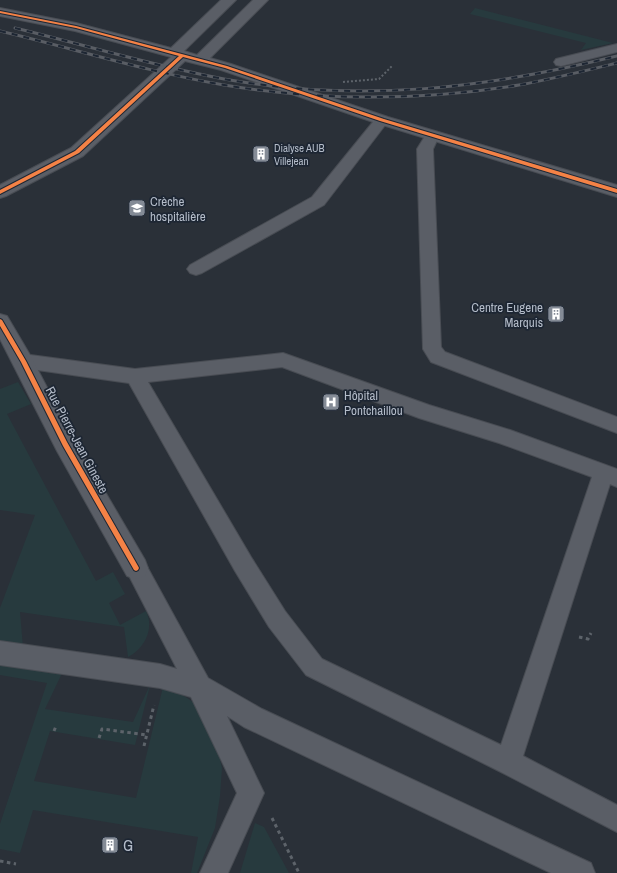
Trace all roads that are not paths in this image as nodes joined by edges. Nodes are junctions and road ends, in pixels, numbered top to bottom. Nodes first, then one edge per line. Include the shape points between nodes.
1 (228, 0) edge
2 (261, 0) edge
3 (0, 12) edge
4 (617, 48) edge
5 (178, 54) junction
6 (200, 60) junction
7 (561, 62) dead end
8 (382, 120) junction
9 (432, 136) junction
10 (617, 191) edge
11 (0, 192) edge
12 (196, 268) dead end
13 (0, 321) edge
14 (23, 361) junction
15 (135, 376) junction
16 (617, 425) edge
17 (610, 476) edge
18 (136, 568) joint
19 (0, 653) edge
20 (199, 687) junction
21 (508, 762) junction
22 (617, 819) edge
23 (214, 873) edge
24 (581, 873) edge

1 - 5 street
2 - 6 street
3 - 5 street via 76,27
4 - 7 lane
5 - 6 street
5 - 11 street via 77,152
6 - 8 street
8 - 9 street
8 - 12 lane via 318,201
9 - 10 street
9 - 16 lane via 426,149 432,349 438,357
13 - 14 street, Rue Pierre-Jean Gineste
14 - 15 lane
14 - 18 street, Rue Pierre-Jean Gineste via 65,444
15 - 17 lane via 283,360
15 - 21 lane via 277,619 314,667
17 - 21 lane
18 - 20 lane
19 - 20 lane via 160,676
20 - 23 lane via 250,793
20 - 24 lane via 253,718
21 - 22 lane

